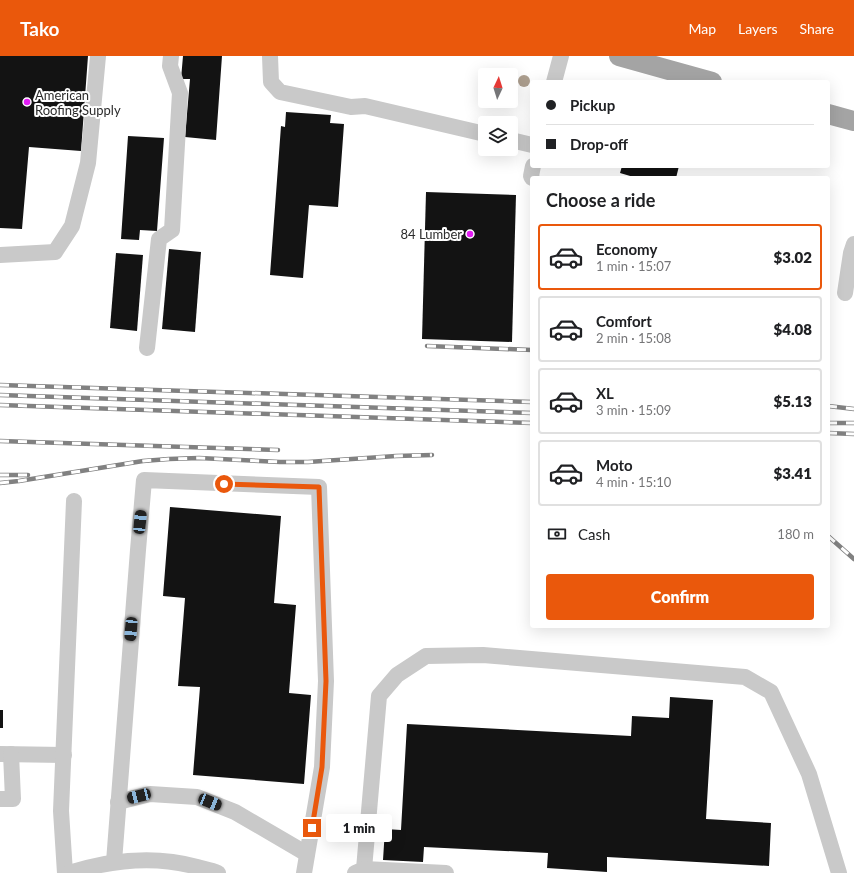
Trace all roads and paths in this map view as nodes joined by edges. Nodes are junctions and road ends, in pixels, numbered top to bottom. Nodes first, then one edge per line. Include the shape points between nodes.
1 (98, 56) edge
2 (171, 56) edge
3 (270, 56) edge
4 (561, 56) edge
5 (619, 56) edge
6 (639, 59) edge
7 (555, 80) edge
8 (706, 80) edge
9 (830, 115) edge
10 (854, 121) edge
11 (478, 132) edge
12 (518, 142) edge
13 (530, 145) edge
14 (854, 244) edge
15 (0, 255) edge
16 (845, 293) dead end
17 (147, 348) dead end
18 (74, 500) dead end
19 (6, 754) edge
20 (64, 755) junction
21 (0, 799) edge
22 (118, 802) junction
23 (307, 854) junction
24 (114, 862) junction
25 (361, 872) edge
26 (66, 873) edge
27 (69, 873) edge
28 (218, 873) edge
29 (304, 873) edge
30 (446, 873) edge
31 (839, 873) edge

1 - 15 street via 88,163 72,226 55,252
2 - 17 street via 170,66 180,93 172,230 159,239
3 - 11 street via 271,82 280,92 351,107 364,106
4 - 7 street
5 - 6 main road
6 - 8 main road
9 - 10 main road
12 - 13 street
14 - 16 street
18 - 20 street
19 - 20 street
19 - 21 street via 13,799
20 - 26 street via 61,811
22 - 23 street via 150,794 197,797 234,812
22 - 23 street via 144,480 319,487 326,681 322,767
22 - 24 street
23 - 29 street
24 - 27 street
24 - 28 street via 158,860 182,863
25 - 30 street
25 - 31 street via 379,696 397,675 426,656 483,655 744,677 771,692 809,774

